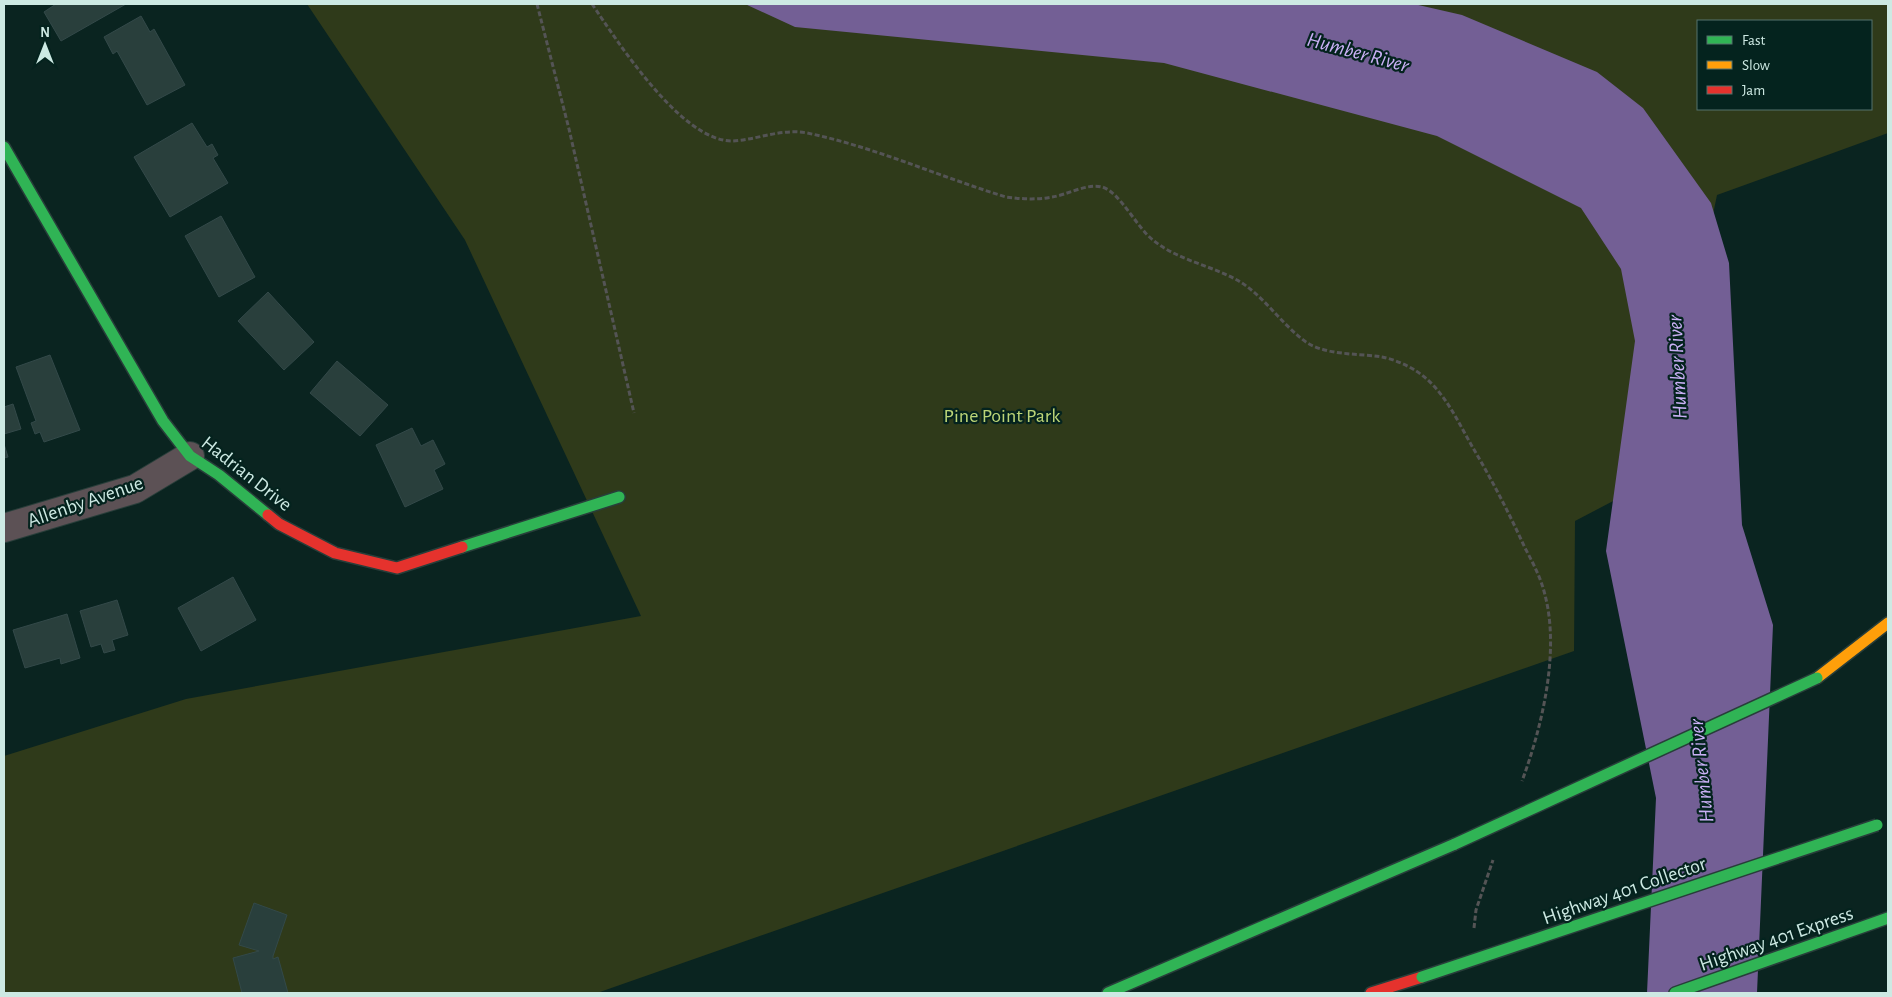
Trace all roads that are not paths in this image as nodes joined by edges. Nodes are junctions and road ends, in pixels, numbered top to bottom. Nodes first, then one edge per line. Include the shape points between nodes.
1 (4, 146) edge
2 (190, 456) junction
3 (619, 497) dead end
4 (4, 528) edge
5 (1888, 624) edge
6 (1888, 821) edge
7 (1888, 918) edge
8 (1108, 993) edge
9 (1371, 993) edge
10 (1675, 993) edge

1 - 2 main road, Hadrian Drive via 163,421
2 - 3 main road, Hadrian Drive via 219,475 279,524 335,553 397,568
2 - 4 street, Allenby Avenue via 135,489
5 - 8 main road, bridge via 1817,678 1455,844
6 - 9 main road, Highway 401 Collector, bridge
7 - 10 main road, Highway 401 Express

